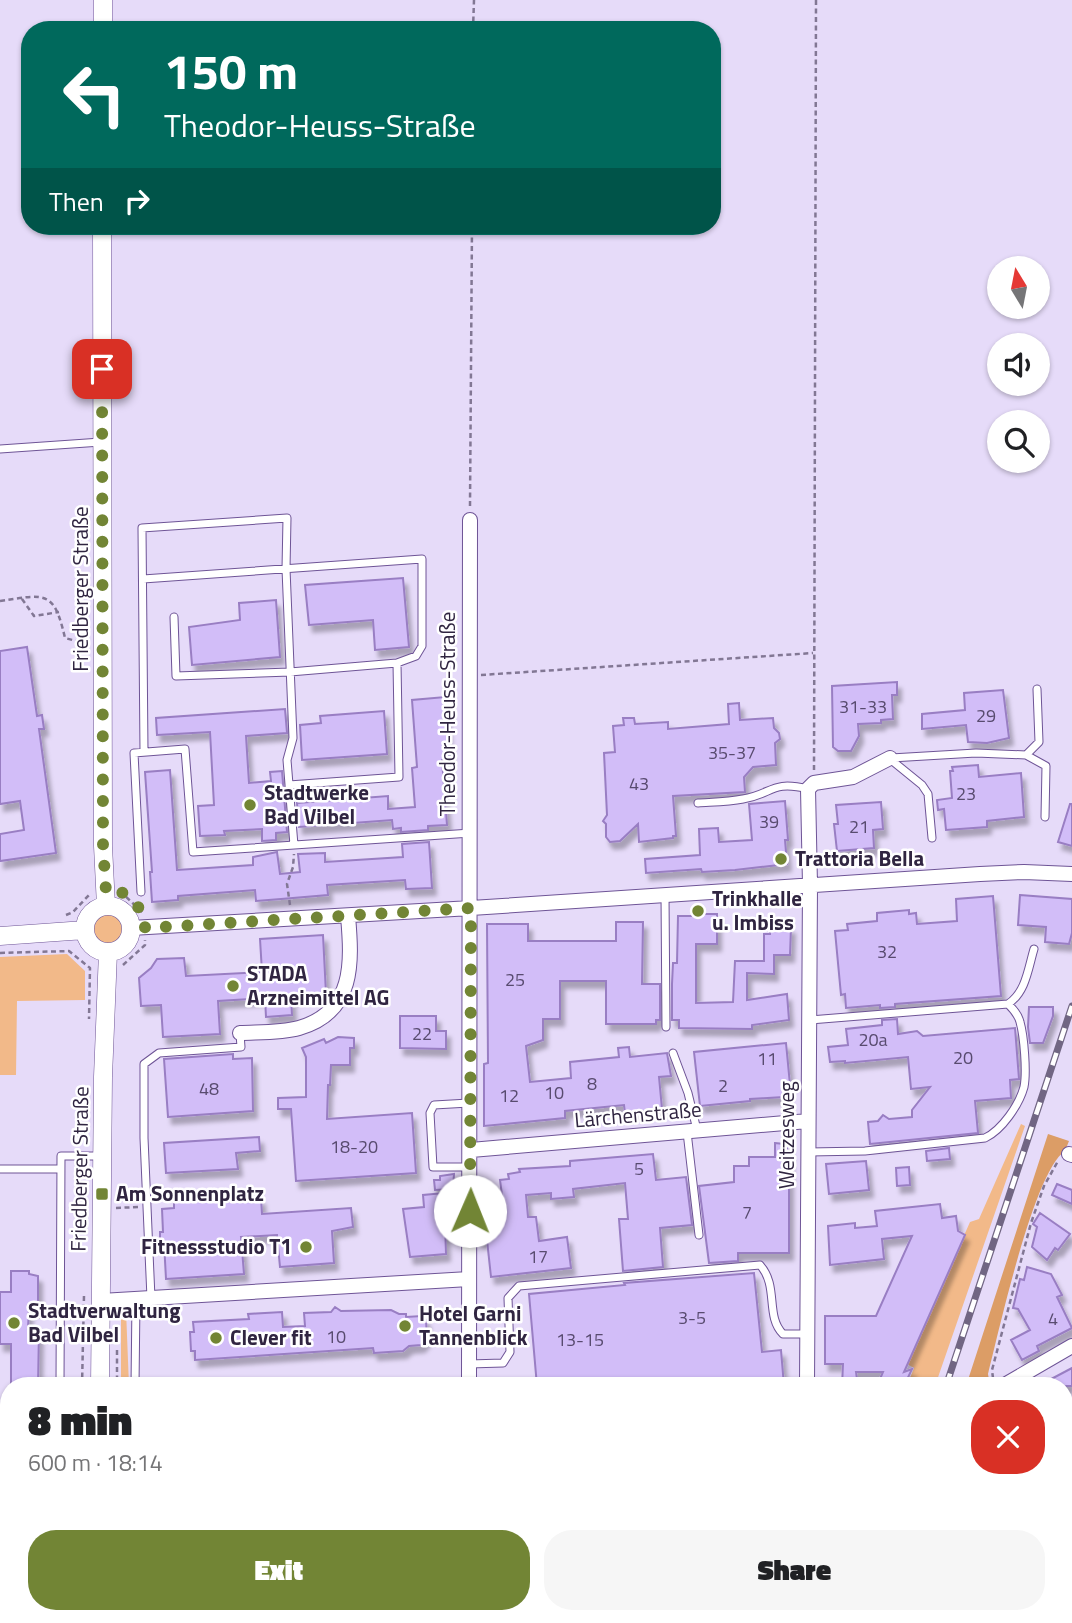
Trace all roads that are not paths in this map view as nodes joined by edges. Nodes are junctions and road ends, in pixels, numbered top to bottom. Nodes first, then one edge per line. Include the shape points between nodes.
1 (103, 0) edge
2 (103, 21) edge
3 (102, 235) edge
4 (102, 442) junction
5 (0, 449) edge
6 (470, 520) road end
7 (285, 569) junction
8 (143, 579) junction
9 (174, 617) dead end
10 (397, 663) junction
11 (290, 671) junction
12 (1037, 689) dead end
13 (144, 752) junction
14 (1026, 755) junction
15 (890, 758) junction
16 (289, 785) junction
17 (811, 786) junction
18 (698, 803) dead end
19 (1045, 817) dead end
20 (471, 833) junction
21 (932, 838) dead end
22 (294, 845) junction
23 (1072, 874) edge
24 (810, 885) junction
25 (141, 892) dead end
26 (665, 894) junction
27 (106, 899) junction
28 (471, 908) junction
29 (348, 916) junction
30 (138, 928) junction
31 (85, 930) junction
32 (0, 936) edge
33 (1034, 949) dead end
34 (108, 952) junction
35 (1008, 1004) junction
36 (809, 1020) junction
37 (666, 1027) dead end
38 (240, 1033) joint
39 (673, 1053) dead end
40 (471, 1103) junction
41 (808, 1121) junction
42 (692, 1131) junction
43 (471, 1150) junction
44 (808, 1152) junction
45 (102, 1156) junction
46 (471, 1167) junction
47 (61, 1168) junction
48 (0, 1169) edge
49 (699, 1235) dead end
50 (469, 1279) junction
51 (151, 1299) junction
52 (136, 1300) junction
53 (101, 1301) junction
54 (807, 1334) junction
55 (1072, 1346) edge
56 (469, 1364) junction
57 (60, 1377) edge
58 (100, 1377) edge
59 (135, 1377) edge
60 (469, 1377) edge
61 (807, 1377) edge
62 (1011, 1377) edge

1 - 2 street
3 - 4 street, Friedberger Straße
4 - 5 lane
4 - 27 street, Friedberger Straße
6 - 20 street, Theodor-Heuss-Straße
7 - 8 lane
7 - 8 lane via 287,518 142,528
7 - 10 lane via 422,559 422,646 416,656
7 - 11 lane
8 - 13 lane
9 - 11 lane via 176,676
10 - 11 lane
10 - 16 lane via 399,777
11 - 16 lane via 293,738 287,760
12 - 14 lane via 1039,742
13 - 22 lane via 186,749 193,852
13 - 25 lane via 134,753
14 - 15 lane
14 - 19 lane via 1046,766
15 - 17 street via 853,777
15 - 21 lane via 928,794
16 - 22 lane
17 - 18 lane via 778,785 745,799
17 - 24 street
20 - 22 lane
20 - 28 street, Theodor-Heuss-Straße
23 - 24 street via 1024,872
24 - 26 street
24 - 36 street, Weitzesweg
26 - 28 street
26 - 37 lane
27 - 30 street
27 - 31 street via 91,914
28 - 29 street
28 - 40 street, Theodor-Heuss-Straße
29 - 30 street
29 - 38 street via 350,970 336,1004 316,1021 298,1028
30 - 34 street via 124,946
31 - 32 street
31 - 34 street via 93,946
33 - 35 lane via 1022,990
34 - 45 street, Friedberger Straße
35 - 36 lane
35 - 44 lane via 1020,1022 1025,1074 1023,1089 993,1134 865,1151
36 - 41 street, Weitzesweg
38 - 51 lane via 241,1047 159,1053 144,1064
39 - 42 lane via 688,1093
40 - 43 street, Theodor-Heuss-Straße
40 - 46 lane via 434,1105 430,1113 433,1167
41 - 42 street, Lärchenstraße
41 - 44 street, Weitzesweg
42 - 43 street, Lärchenstraße
42 - 49 lane
43 - 46 street, Theodor-Heuss-Straße
44 - 54 street, Weitzesweg
45 - 47 lane via 61,1156
45 - 53 street, Friedberger Straße
46 - 50 street, Theodor-Heuss-Straße
47 - 48 lane
47 - 57 lane
50 - 51 street
50 - 56 street, Theodor-Heuss-Straße
51 - 52 street
52 - 53 street
52 - 59 lane
53 - 58 street, Friedberger Straße
54 - 56 lane via 783,1334 776,1327 769,1275 760,1265 720,1268 519,1286 508,1298 510,1352 503,1363
54 - 61 street, Weitzesweg
55 - 62 street
56 - 60 street, Theodor-Heuss-Straße

